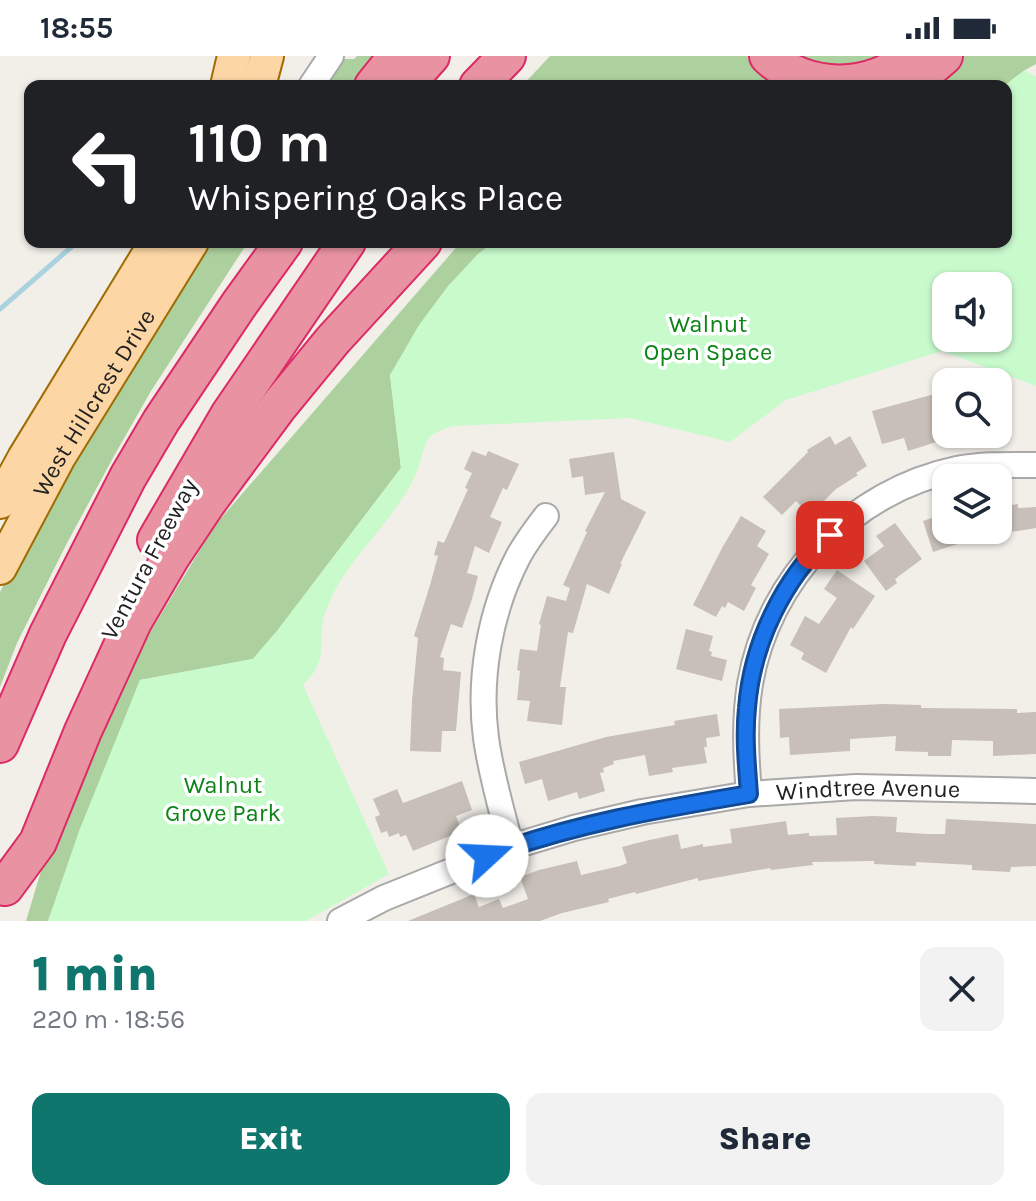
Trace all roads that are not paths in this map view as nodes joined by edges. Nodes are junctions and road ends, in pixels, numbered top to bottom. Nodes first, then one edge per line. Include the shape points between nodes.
1 (235, 56) edge
2 (267, 56) edge
3 (331, 56) edge
4 (397, 56) edge
5 (431, 56) edge
6 (507, 56) edge
7 (768, 56) edge
8 (910, 56) edge
9 (944, 56) edge
10 (229, 80) edge
11 (235, 80) edge
12 (261, 80) edge
13 (315, 80) edge
14 (378, 80) edge
15 (409, 80) edge
16 (484, 80) edge
17 (817, 80) edge
18 (865, 80) edge
19 (916, 80) edge
20 (152, 248) edge
21 (188, 248) edge
22 (258, 248) edge
23 (280, 248) edge
24 (343, 248) edge
25 (417, 248) edge
26 (161, 421) junction
27 (1036, 465) edge
28 (0, 502) edge
29 (546, 516) dead end
30 (0, 568) edge
31 (0, 744) edge
32 (1036, 791) edge
33 (749, 794) junction
34 (511, 847) junction
35 (2, 895) edge
36 (340, 921) edge

1 - 10 main road
1 - 11 main road
2 - 12 main road
3 - 13 street
4 - 14 highway
5 - 15 highway
6 - 16 highway
7 - 17 highway via 777,65
8 - 18 highway
9 - 19 highway
20 - 28 main road, West Hillcrest Drive
21 - 30 main road, West Hillcrest Drive via 59,457
22 - 26 highway
23 - 26 highway
24 - 35 highway, Ventura Freeway via 229,415 120,608 50,763
25 - 35 highway via 278,407 178,546 133,622 38,842
26 - 31 highway via 87,554
27 - 33 street via 969,467 913,482 854,515 816,549 777,604 750,681
29 - 34 street via 509,578 485,674 486,739
32 - 33 street, Windtree Avenue via 856,787
33 - 34 street, Windtree Avenue via 629,815
34 - 36 street, Windtree Avenue

